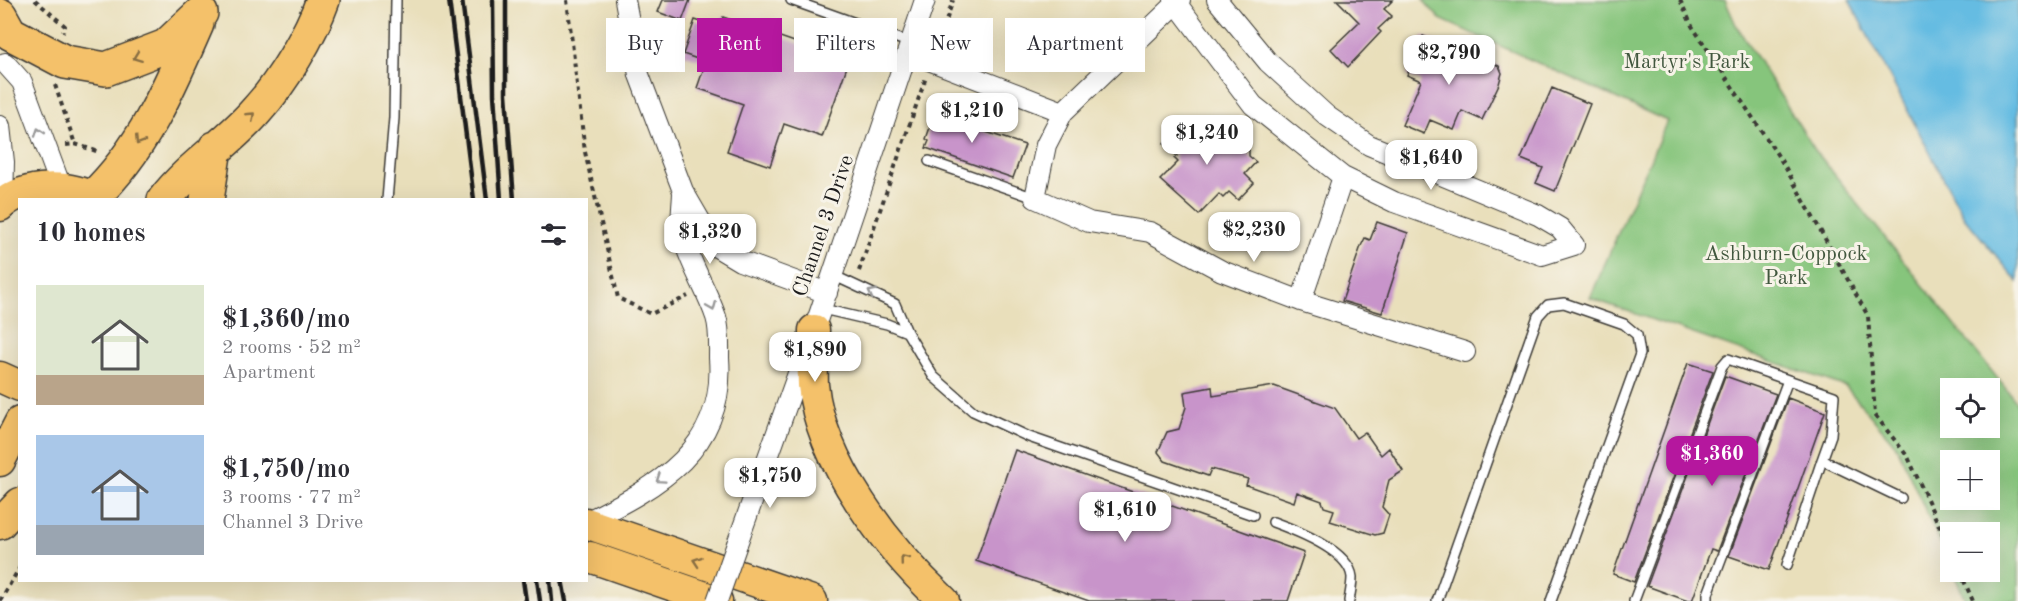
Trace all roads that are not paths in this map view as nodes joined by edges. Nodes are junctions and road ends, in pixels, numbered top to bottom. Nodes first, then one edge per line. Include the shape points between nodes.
1 (324, 0) edge
2 (396, 0) edge
3 (625, 0) edge
4 (791, 0) edge
5 (925, 0) edge
6 (1217, 0) edge
7 (1177, 1) edge
8 (808, 3) edge
9 (203, 6) edge
10 (919, 18) edge
11 (1, 45) edge
12 (909, 47) joint
13 (968, 72) edge
14 (1063, 112) junction
15 (0, 126) edge
16 (215, 148) junction
17 (928, 161) dead end
18 (1343, 177) junction
19 (61, 187) junction
20 (683, 191) junction
21 (19, 198) edge
22 (95, 198) edge
23 (166, 198) edge
24 (207, 198) edge
25 (387, 198) edge
26 (1035, 198) junction
27 (18, 199) edge
28 (2, 205) edge
29 (827, 293) junction
30 (1301, 301) junction
31 (814, 330) junction
32 (908, 332) junction
33 (1466, 352) dead end
34 (0, 377) edge
35 (1788, 380) junction
36 (18, 385) edge
37 (18, 426) edge
38 (1822, 460) junction
39 (0, 461) edge
40 (1901, 498) dead end
41 (18, 505) edge
42 (1253, 515) dead end
43 (588, 522) edge
44 (1273, 522) dead end
45 (0, 524) edge
46 (588, 524) edge
47 (590, 557) dead end
48 (1787, 565) dead end
49 (717, 601) edge
50 (812, 601) edge
51 (944, 601) edge
52 (1349, 601) edge
53 (1437, 601) edge
54 (1551, 601) edge
55 (1635, 601) edge
56 (1708, 601) edge

16 -> 1 highway via 257,111 313,29
2 - 25 lane via 394,118
3 - 20 street via 639,75
4 - 8 lane
5 - 10 street, Channel 3 Drive
6 - 18 street via 1268,62 1326,116 1368,145 1538,215 1560,228 1574,245 1542,255 1394,202
7 - 14 street
7 - 18 street via 1253,105
8 - 12 lane
9 -> 11 highway via 166,46 106,69 65,62 10,33
9 -> 22 highway via 175,75 141,139
19 -> 11 street via 22,82
12 - 29 street, Channel 3 Drive
13 - 14 street
14 - 26 street via 1046,145
15 - 28 street via 4,162
16 - 23 highway
16 - 24 highway
17 - 26 lane
18 - 30 street
19 - 21 main road via 44,188
19 - 22 main road
20 - 29 street via 715,246 740,261
20 -> 43 street via 682,236 717,320 719,394 705,432 683,462
26 - 30 street via 1089,222 1150,232 1222,271
27 - 28 main road
29 - 31 street, Channel 3 Drive
29 - 32 lane via 827,310
32 -> 29 lane via 895,304 855,284 839,278
30 - 33 street
31 - 49 street, Channel 3 Drive, bridge
51 -> 31 main road via 923,582 877,526 829,443 813,385
32 - 42 lane via 933,376 973,411 1029,437
34 - 36 main road
35 - 38 lane via 1834,396 1831,435
35 - 55 lane via 1728,358 1722,366
35 - 56 lane
37 - 39 main road
38 - 40 lane
38 - 48 lane
41 - 45 main road
44 - 52 lane via 1311,536 1342,561 1352,576
50 -> 46 main road
47 - 49 main road
53 - 54 lane via 1538,316 1548,305 1564,303 1624,324 1637,335 1640,354

